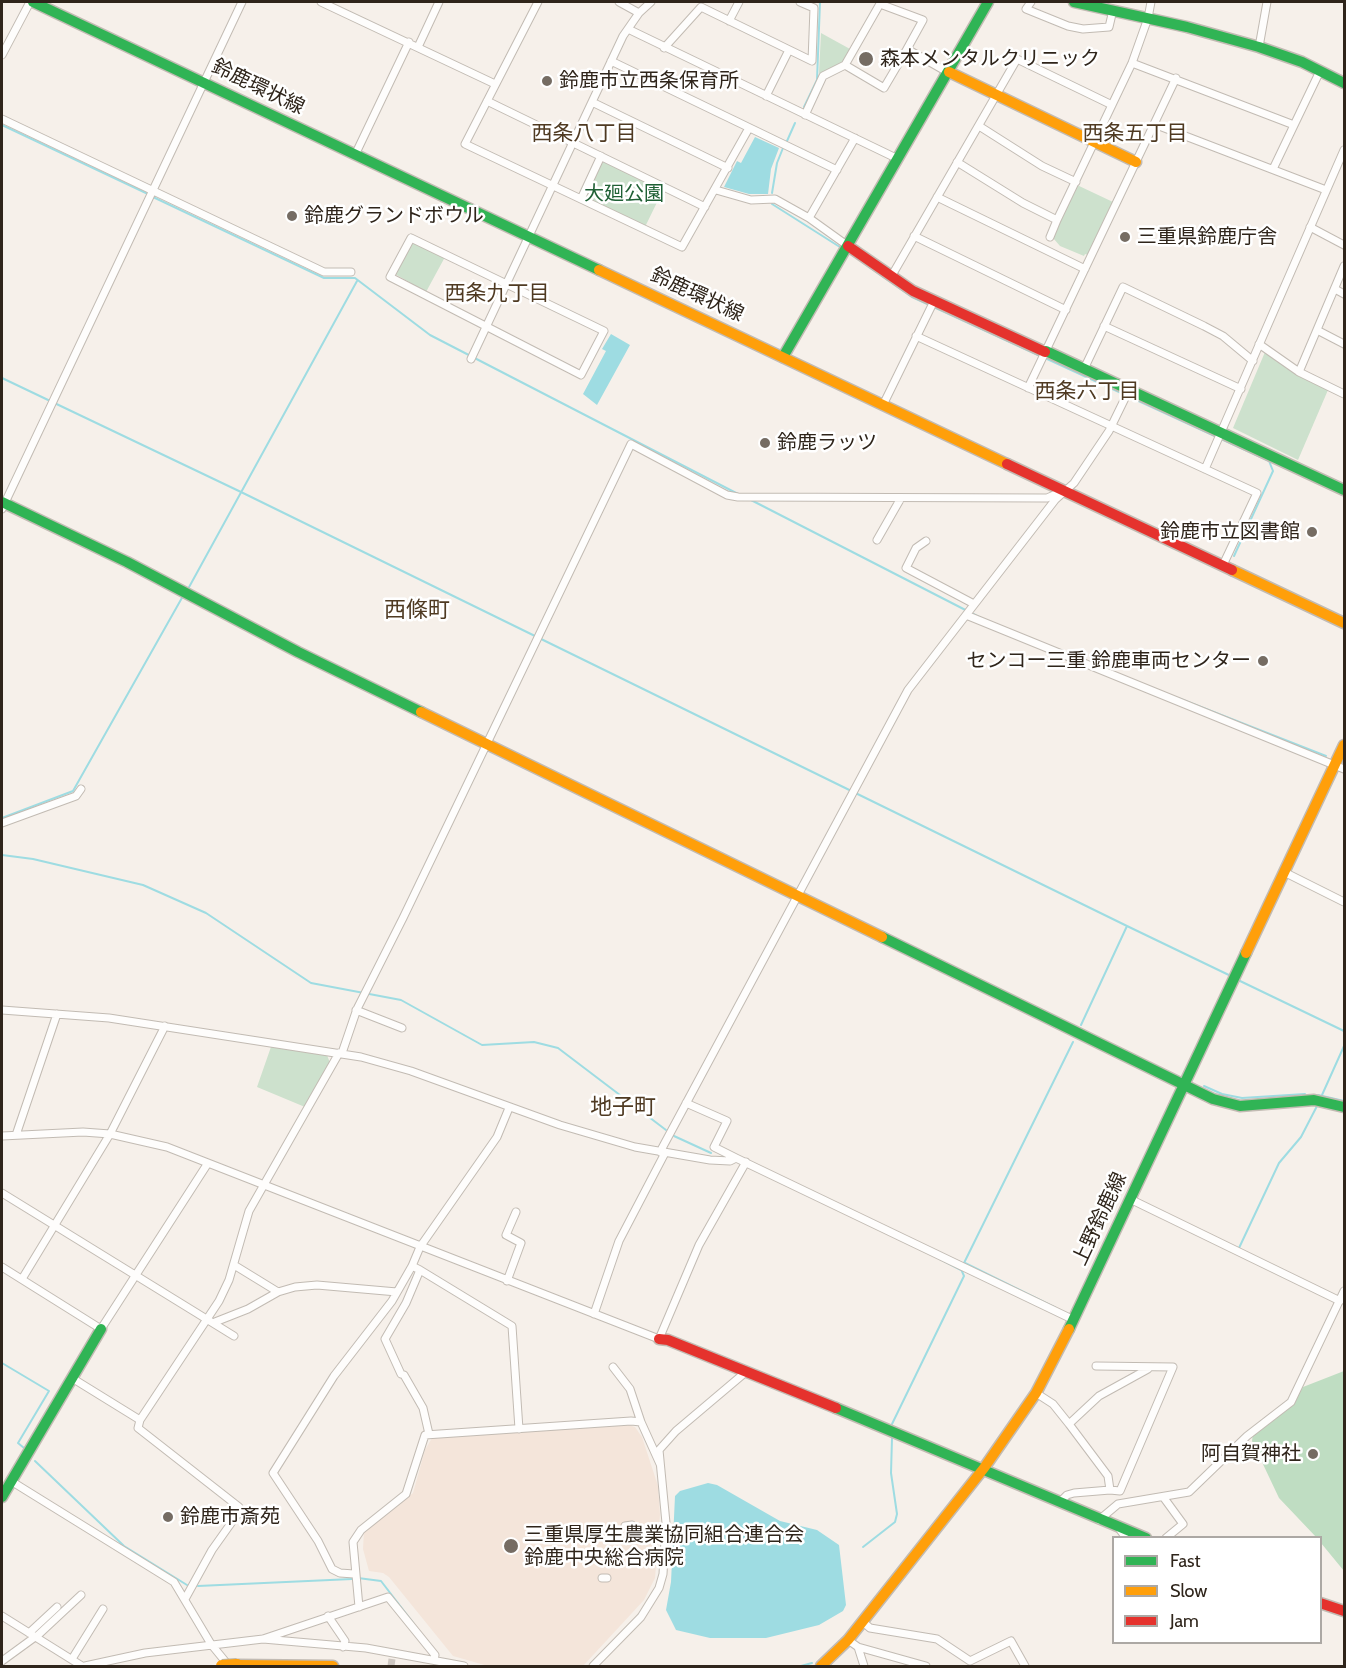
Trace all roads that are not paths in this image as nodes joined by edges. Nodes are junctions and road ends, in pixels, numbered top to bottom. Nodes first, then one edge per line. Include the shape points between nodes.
1 (32, 2) edge
2 (242, 2) edge
3 (321, 2) edge
4 (439, 2) edge
5 (538, 2) edge
6 (619, 2) edge
7 (651, 2) edge
8 (739, 2) edge
9 (800, 2) edge
10 (988, 2) edge
11 (1030, 2) edge
12 (1074, 2) edge
13 (1151, 2) edge
14 (1267, 2) edge
15 (881, 3) edge
16 (1113, 10) junction
17 (639, 13) junction
18 (1148, 18) junction
19 (729, 21) junction
20 (628, 29) junction
21 (409, 42) junction
22 (418, 47) junction
23 (1259, 47) junction
24 (664, 48) junction
25 (908, 48) junction
26 (789, 50) junction
27 (2, 55) edge
28 (611, 62) junction
29 (1132, 63) junction
30 (845, 65) junction
31 (1320, 71) junction
32 (949, 72) junction
33 (1176, 78) junction
34 (205, 82) junction
35 (1344, 83) edge
36 (495, 84) junction
37 (996, 95) junction
38 (766, 96) junction
39 (487, 100) junction
40 (592, 102) junction
41 (1112, 105) junction
42 (805, 115) junction
43 (2, 119) edge
44 (1154, 124) junction
45 (1294, 125) junction
46 (979, 126) junction
47 (750, 128) junction
48 (855, 138) junction
49 (1094, 142) junction
50 (573, 143) junction
51 (1344, 150) edge
52 (355, 155) junction
53 (601, 156) junction
54 (898, 159) junction
55 (957, 162) junction
56 (1136, 162) junction
57 (728, 168) junction
58 (1273, 169) junction
59 (837, 170) junction
60 (1076, 182) junction
61 (554, 186) junction
62 (716, 190) junction
63 (1326, 190) junction
64 (152, 195) junction
65 (937, 197) junction
66 (581, 199) junction
67 (705, 207) junction
68 (809, 218) junction
69 (1057, 220) junction
70 (1310, 227) junction
71 (914, 236) junction
72 (530, 237) junction
73 (1050, 237) dead end
74 (1344, 245) edge
75 (846, 250) junction
76 (1344, 266) edge
77 (1085, 268) junction
78 (351, 272) dead end
79 (891, 277) junction
80 (508, 283) junction
81 (1335, 289) junction
82 (1344, 294) edge
83 (932, 304) junction
84 (1066, 310) junction
85 (1104, 326) junction
86 (486, 328) junction
87 (1317, 330) junction
88 (916, 336) junction
89 (1259, 344) junction
90 (1344, 344) edge
91 (1044, 355) junction
92 (473, 356) dead end
93 (783, 357) junction
94 (1253, 361) junction
95 (1084, 369) junction
96 (1299, 372) junction
97 (1028, 388) junction
98 (1241, 389) junction
99 (1127, 394) junction
100 (1344, 394) edge
101 (883, 405) junction
102 (1112, 426) junction
103 (1220, 436) junction
104 (1205, 469) junction
105 (1344, 490) edge
106 (1064, 491) junction
107 (901, 498) junction
108 (2, 505) edge
109 (877, 540) dead end
110 (926, 541) dead end
111 (1223, 565) junction
112 (973, 606) junction
113 (966, 615) junction
114 (1344, 623) edge
115 (488, 744) junction
116 (1344, 745) edge
117 (1340, 767) edge
118 (81, 789) dead end
119 (2, 823) edge
120 (1284, 872) junction
121 (798, 895) junction
122 (1344, 902) edge
123 (2, 1010) edge
124 (356, 1010) junction
125 (57, 1014) junction
126 (165, 1026) junction
127 (402, 1028) dead end
128 (341, 1053) junction
129 (1184, 1085) junction
130 (687, 1103) junction
131 (1344, 1107) edge
132 (509, 1108) junction
133 (110, 1134) junction
134 (16, 1135) junction
135 (2, 1136) edge
136 (662, 1152) junction
137 (736, 1158) junction
138 (745, 1162) junction
139 (208, 1163) junction
140 (263, 1185) junction
141 (2, 1193) edge
142 (1131, 1199) junction
143 (516, 1212) dead end
144 (54, 1225) junction
145 (420, 1247) junction
146 (234, 1265) junction
147 (412, 1266) junction
148 (2, 1267) edge
149 (420, 1270) junction
150 (137, 1275) junction
151 (22, 1279) junction
152 (507, 1281) junction
153 (1344, 1291) edge
154 (278, 1292) junction
155 (397, 1293) junction
156 (1341, 1303) edge
157 (594, 1314) junction
158 (207, 1318) junction
159 (1074, 1320) junction
160 (215, 1323) junction
161 (101, 1329) junction
162 (234, 1336) dead end
163 (659, 1339) junction
164 (1096, 1366) dead end
165 (613, 1367) dead end
166 (1148, 1369) junction
167 (747, 1371) junction
168 (72, 1378) junction
169 (1036, 1393) junction
170 (140, 1420) junction
171 (641, 1422) junction
172 (1069, 1424) junction
173 (519, 1429) junction
174 (429, 1434) junction
175 (660, 1464) junction
176 (984, 1468) junction
177 (11, 1481) junction
178 (1110, 1490) junction
179 (2, 1497) edge
180 (1164, 1498) junction
181 (1060, 1502) junction
182 (1099, 1520) junction
183 (1118, 1527) junction
184 (1125, 1536) edge
185 (1141, 1536) edge
186 (1168, 1536) edge
187 (354, 1574) junction
188 (81, 1595) dead end
189 (185, 1599) junction
190 (1322, 1604) edge
191 (57, 1607) dead end
192 (359, 1607) junction
193 (103, 1609) dead end
194 (1344, 1611) edge
195 (2, 1616) edge
196 (328, 1616) junction
197 (863, 1622) junction
198 (33, 1636) junction
199 (263, 1639) junction
200 (853, 1643) junction
201 (211, 1644) junction
202 (343, 1647) junction
203 (72, 1659) junction
204 (434, 1660) junction
205 (2, 1661) edge
206 (84, 1666) edge
207 (222, 1666) edge
208 (233, 1666) edge
209 (333, 1666) edge
210 (464, 1666) edge
211 (592, 1666) edge
212 (821, 1666) edge
213 (864, 1666) edge
214 (926, 1666) edge
215 (1026, 1666) edge

1 - 27 street
1 - 34 main road, 鈴鹿環状線
2 - 34 street
3 - 21 street
4 - 22 street
5 - 36 street
6 - 17 street
7 - 17 street
8 - 19 street
9 - 26 street via 814,8 812,61
10 - 32 main road
11 - 16 street via 1026,9 1083,29 1109,27
12 - 16 main road
13 - 18 street
14 - 23 street
15 - 25 street via 923,20
15 - 30 street
16 - 18 main road
17 - 20 street
18 - 23 main road
18 - 29 street
19 - 24 street via 701,7
19 - 26 street
20 - 24 street
20 - 28 street
21 - 22 street
21 - 52 street
22 - 36 street
23 - 31 main road
24 - 38 street
25 - 30 street via 884,88
25 - 32 street
26 - 38 street
28 - 40 street
28 - 47 street
29 - 33 street
29 - 41 street
30 - 42 street via 823,76
31 - 35 main road
31 - 45 street
32 - 37 main road
32 - 54 main road
33 - 44 street
33 - 45 street
34 - 52 main road, 鈴鹿環状線
34 - 64 street
36 - 39 street
37 - 41 street via 1017,59
37 - 46 street
37 - 49 main road
38 - 42 street
39 - 50 street
39 - 61 street via 465,144
40 - 50 street
40 - 57 street
41 - 49 street
42 - 48 street
43 - 64 street
44 - 56 street
44 - 58 street
45 - 58 street
46 - 55 street
46 - 60 street
47 - 57 street
47 - 59 street
48 - 54 street
48 - 59 street
49 - 56 main road
49 - 60 street
50 - 53 street
50 - 61 street
51 - 63 street
52 - 72 main road, 鈴鹿環状線
53 - 66 street
53 - 67 street
54 - 75 main road
55 - 65 street
55 - 69 street
56 - 77 street
57 - 62 street
58 - 63 street
59 - 68 street
60 - 69 street
61 - 66 street
61 - 72 street
62 - 67 street
62 - 68 street via 750,200 775,199
63 - 70 street
64 - 78 street via 324,272
64 - 108 street
65 - 71 street
65 - 77 street
66 - 67 street via 682,247
68 - 75 street
69 - 73 street
70 - 74 street
70 - 89 street
71 - 79 street
71 - 84 street
72 - 80 street
72 - 93 main road, 鈴鹿環状線
75 - 79 main road
75 - 93 main road
76 - 81 street
77 - 84 street
79 - 83 main road
80 - 86 street
80 - 86 street via 411,238 390,277
80 - 86 street via 604,331 581,375
81 - 82 street
81 - 87 street
83 - 88 street
83 - 91 main road
84 - 91 street
85 - 94 street via 1123,286 1222,336
85 - 95 street
85 - 98 street
86 - 92 street
87 - 90 street
87 - 96 street
88 - 97 street
88 - 101 street
89 - 94 street
89 - 96 street
91 - 95 main road
91 - 97 street
93 - 101 main road, 鈴鹿環状線
94 - 98 street
95 - 99 main road
96 - 100 street
97 - 102 street
98 - 103 street
99 - 102 street
99 - 103 main road
101 - 106 main road, 鈴鹿環状線
102 - 104 street
102 - 106 street via 1074,483
103 - 104 street
103 - 105 main road
104 - 111 street via 1257,493
106 - 107 street via 1047,498
106 - 111 main road, 鈴鹿環状線
106 - 112 street
107 - 109 street
107 - 115 street via 727,495 632,444
108 - 115 main road
110 - 112 street via 916,548 906,568
111 - 114 main road, 鈴鹿環状線
112 - 113 street
113 - 117 street
113 - 121 street via 908,690
115 - 121 main road
115 - 124 street
116 - 117 main road, 上野鈴鹿線
117 - 120 main road, 上野鈴鹿線
118 - 119 street via 76,796
120 - 122 street
120 - 129 main road, 上野鈴鹿線
121 - 129 main road
121 - 130 street
123 - 125 street
124 - 127 street
124 - 128 street
125 - 126 street
125 - 134 street
126 - 128 street
126 - 133 street
128 - 132 street via 395,1066
128 - 140 street
129 - 131 main road via 1240,1106 1314,1100
129 - 142 main road, 上野鈴鹿線
130 - 136 street
130 - 137 street via 726,1122 714,1147
132 - 136 street
132 - 145 street via 497,1137
133 - 134 street
133 - 139 street via 167,1147
133 - 144 street
134 - 135 street
136 - 137 street via 710,1160
136 - 157 street via 619,1241
137 - 138 street
138 - 159 street
138 - 163 street via 699,1245
139 - 140 street
139 - 150 street
140 - 145 street
140 - 146 street via 249,1211
141 - 144 street
142 - 156 street
142 - 159 main road, 上野鈴鹿線
143 - 152 street via 506,1235 521,1243
144 - 150 street
144 - 151 street
145 - 147 street
145 - 152 street
146 - 154 street
146 - 158 street via 230,1280
147 - 149 street
147 - 155 street
148 - 151 street
149 - 173 street via 512,1326
149 - 174 street via 385,1343 423,1408
150 - 158 street
150 - 161 street
151 - 161 street
152 - 157 street
153 - 156 street
154 - 155 street via 328,1286
154 - 160 street
155 - 187 street via 334,1376 273,1473 332,1569 340,1574
156 - 180 street via 1292,1402 1247,1436 1189,1492
157 - 163 street
158 - 160 street
158 - 170 street
159 - 169 main road, 上野鈴鹿線
160 - 162 street
161 - 168 main road
163 - 167 main road
164 - 166 street
165 - 171 street via 630,1389
166 - 172 street via 1099,1396
166 - 178 street via 1173,1367 1120,1491
167 - 175 street via 663,1443 659,1449
167 - 176 main road
168 - 170 street
168 - 177 main road
169 - 172 street via 1053,1404
169 - 176 main road, 上野鈴鹿線
170 - 189 street via 138,1428 238,1508
171 - 173 street
171 - 175 street
172 - 178 street via 1108,1476
173 - 174 street
174 - 187 street via 423,1439 406,1494 357,1535 352,1546
175 - 211 street via 666,1523 659,1587 641,1617
176 - 181 main road
176 - 197 main road, 上野鈴鹿線
177 - 179 main road
177 - 189 street via 174,1582
178 - 181 street via 1074,1493
180 - 182 street via 1118,1504
180 - 186 street via 1183,1524
181 - 182 main road
182 - 183 main road
183 - 184 street
183 - 185 main road
187 - 192 street
188 - 198 street
189 - 201 street
190 - 194 main road
191 - 198 street
192 - 196 street
192 - 204 street via 388,1597 435,1655
193 - 203 street
195 - 198 street
196 - 199 street
196 - 202 street via 345,1641
197 - 200 main road, 上野鈴鹿線
197 - 215 street via 870,1628 937,1639 970,1660 1011,1641
198 - 203 street
198 - 205 street
199 - 201 street
199 - 202 street
200 - 212 main road, 上野鈴鹿線
200 - 213 street
200 - 214 street
201 - 206 street
201 - 208 street
202 - 204 street
203 - 206 street
204 - 210 street
207 - 208 main road, bridge
208 - 209 main road

